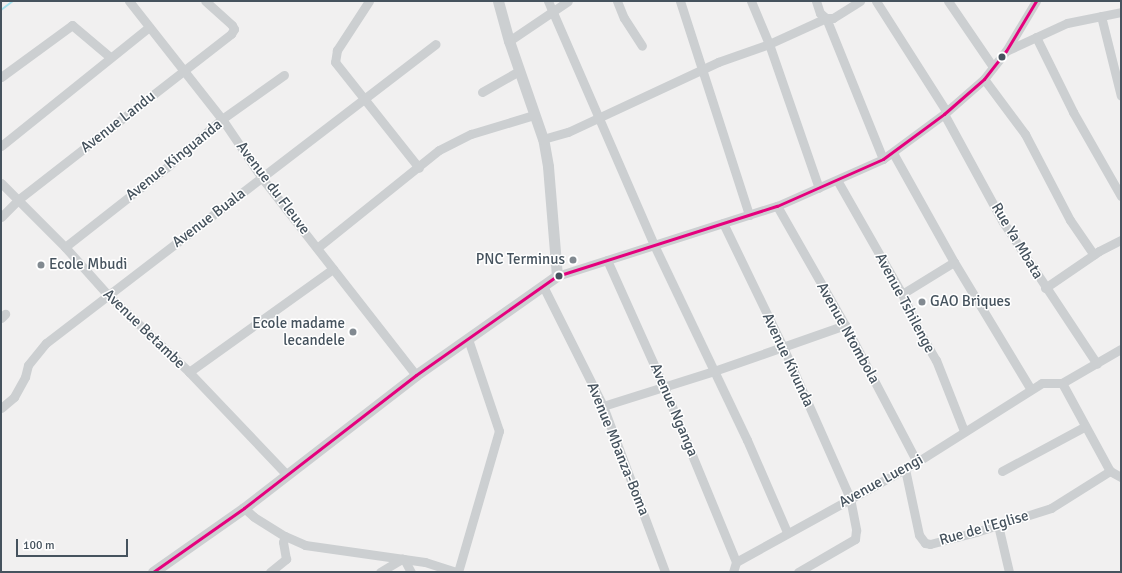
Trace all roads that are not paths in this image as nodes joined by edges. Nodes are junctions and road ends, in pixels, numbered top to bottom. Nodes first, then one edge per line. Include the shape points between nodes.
1 (129, 1) edge
2 (204, 1) edge
3 (369, 1) edge
4 (498, 1) edge
5 (548, 1) edge
6 (568, 1) edge
7 (617, 1) edge
8 (680, 1) edge
9 (751, 1) edge
10 (816, 1) edge
11 (860, 1) edge
12 (876, 1) edge
13 (948, 1) edge
14 (1036, 1) edge
15 (552, 11) junction
16 (1121, 12) edge
17 (1101, 16) junction
18 (826, 18) junction
19 (150, 27) junction
20 (1036, 37) junction
21 (509, 41) junction
22 (436, 44) dead end
23 (769, 44) junction
24 (642, 46) dead end
25 (1006, 51) junction
26 (110, 57) junction
27 (994, 67) junction
28 (703, 69) junction
29 (184, 70) junction
30 (519, 71) junction
31 (284, 75) dead end
32 (1, 77) edge
33 (984, 79) junction
34 (482, 92) dead end
35 (1121, 96) edge
36 (364, 99) junction
37 (945, 113) junction
38 (534, 115) junction
39 (222, 119) junction
40 (598, 119) junction
41 (543, 139) junction
42 (1, 146) edge
43 (892, 152) junction
44 (883, 159) junction
45 (419, 168) junction
46 (262, 178) junction
47 (837, 180) junction
48 (1, 183) edge
49 (819, 188) junction
50 (1121, 196) edge
51 (19, 199) junction
52 (777, 206) junction
53 (749, 215) junction
54 (1, 217) edge
55 (723, 223) junction
56 (1121, 240) edge
57 (654, 245) junction
58 (65, 247) junction
59 (317, 248) junction
60 (1094, 255) junction
61 (607, 260) junction
62 (954, 262) junction
63 (333, 269) junction
64 (557, 276) junction
65 (543, 286) junction
66 (1045, 288) junction
67 (902, 294) junction
68 (108, 295) junction
69 (845, 325) junction
70 (468, 340) junction
71 (783, 347) junction
72 (1121, 349) edge
73 (1096, 364) junction
74 (714, 371) junction
75 (189, 372) junction
76 (416, 376) junction
77 (1062, 383) junction
78 (664, 387) junction
79 (1030, 388) junction
80 (603, 406) junction
81 (1, 408) edge
82 (1084, 426) junction
83 (964, 431) junction
84 (917, 462) junction
85 (905, 468) junction
86 (1002, 471) dead end
87 (1110, 471) junction
88 (287, 475) junction
89 (1121, 478) edge
90 (850, 498) junction
91 (244, 508) junction
92 (998, 525) junction
93 (787, 532) junction
94 (285, 536) junction
95 (403, 559) junction
96 (736, 562) junction
97 (153, 572) edge
98 (270, 572) edge
99 (380, 572) edge
100 (411, 572) edge
101 (454, 572) edge
102 (458, 572) edge
103 (665, 572) edge
104 (733, 572) edge
105 (798, 572) edge
106 (1009, 572) edge

1 - 19 street, Avenue du Fleuve
2 - 29 street, Avenue Landu via 234,29
3 - 36 street via 334,57 339,68
4 - 21 street
5 - 15 street
6 - 15 street
7 - 24 street via 624,18
8 - 28 street
9 - 23 street
10 - 18 street via 820,13
11 - 18 street via 837,16
12 - 37 street, Rue Ya Mbata
13 - 27 street
14 - 25 street
15 - 21 street
15 - 40 street
16 - 17 street
17 - 20 street via 1067,23
17 - 35 street
18 - 23 street
18 - 44 street
19 - 26 street
19 - 29 street, Avenue du Fleuve
20 - 25 street
20 - 50 street via 1073,112
21 - 30 street
22 - 36 street, Avenue Buala
23 - 28 street
23 - 49 street
25 - 27 street
26 - 32 street via 72,25
26 - 42 street
27 - 33 street
28 - 40 street
28 - 53 street
29 - 39 street, Avenue du Fleuve
29 - 51 street, Avenue Landu
30 - 34 street
30 - 38 street
31 - 39 street, Avenue Kinguanda
33 - 37 street
33 - 60 street via 1025,134 1070,220
36 - 45 street
36 - 46 street, Avenue Buala
37 - 43 street
37 - 66 street, Rue Ya Mbata via 1003,222
38 - 41 street
38 - 45 street via 471,134 439,150
39 - 46 street, Avenue du Fleuve
39 - 58 street, Avenue Kinguanda via 167,167
40 - 41 street
40 - 57 street
41 - 64 street via 548,166
43 - 44 street
43 - 62 street
44 - 47 street
45 - 59 street
46 - 59 street, Avenue du Fleuve
46 - 68 street, Avenue Buala
47 - 49 street
47 - 67 street, Avenue Tshilenge
48 - 51 street, Avenue Betambe
49 - 52 street
51 - 54 street, Avenue Landu
51 - 58 street, Avenue Betambe
52 - 53 street
52 - 69 street, Avenue Ntombola
53 - 55 street
55 - 57 street
55 - 71 street, Avenue Kivunda
56 - 60 street
57 - 61 street
57 - 74 street
58 - 68 street, Avenue Betambe
59 - 63 street, Avenue du Fleuve
60 - 66 street
61 - 64 street
61 - 78 street, Avenue Nganga
62 - 67 street
62 - 79 street
63 - 75 street
63 - 76 street, Avenue du Fleuve
64 - 65 street
65 - 70 street
65 - 80 street, Avenue Mbanza-Boma
66 - 73 street, Rue Ya Mbata
67 - 83 street, Avenue Tshilenge via 936,360
68 - 75 street, Avenue Betambe
68 - 81 street, Avenue Buala via 35,354 14,397
69 - 71 street
69 - 84 street, Avenue Ntombola
70 - 76 street
70 - 102 street via 499,431
71 - 74 street
71 - 90 street, Avenue Kivunda
72 - 73 street
73 - 77 street
74 - 78 street
74 - 93 street
75 - 88 street, Avenue Betambe
76 - 88 street
77 - 79 street, Avenue Luengi via 1042,383
77 - 82 street
78 - 80 street
78 - 96 street, Avenue Nganga
79 - 83 street, Avenue Luengi
80 - 103 street, Avenue Mbanza-Boma
82 - 86 street
82 - 87 street
83 - 84 street, Avenue Luengi
84 - 85 street, Avenue Luengi
85 - 90 street, Avenue Luengi
85 - 92 street, Rue de l'Eglise via 918,535 925,543 930,544
87 - 89 street
87 - 92 street, Rue de l'Eglise via 1051,508
88 - 91 street
90 - 93 street, Avenue Luengi
90 - 105 street, Avenue Kivunda via 857,534 855,539
91 - 94 street
91 - 97 street
92 - 106 street
93 - 96 street, Avenue Luengi
94 - 95 street via 305,544
94 - 98 street via 283,542 286,559
95 - 99 street
95 - 100 street
95 - 101 street
96 - 104 street

